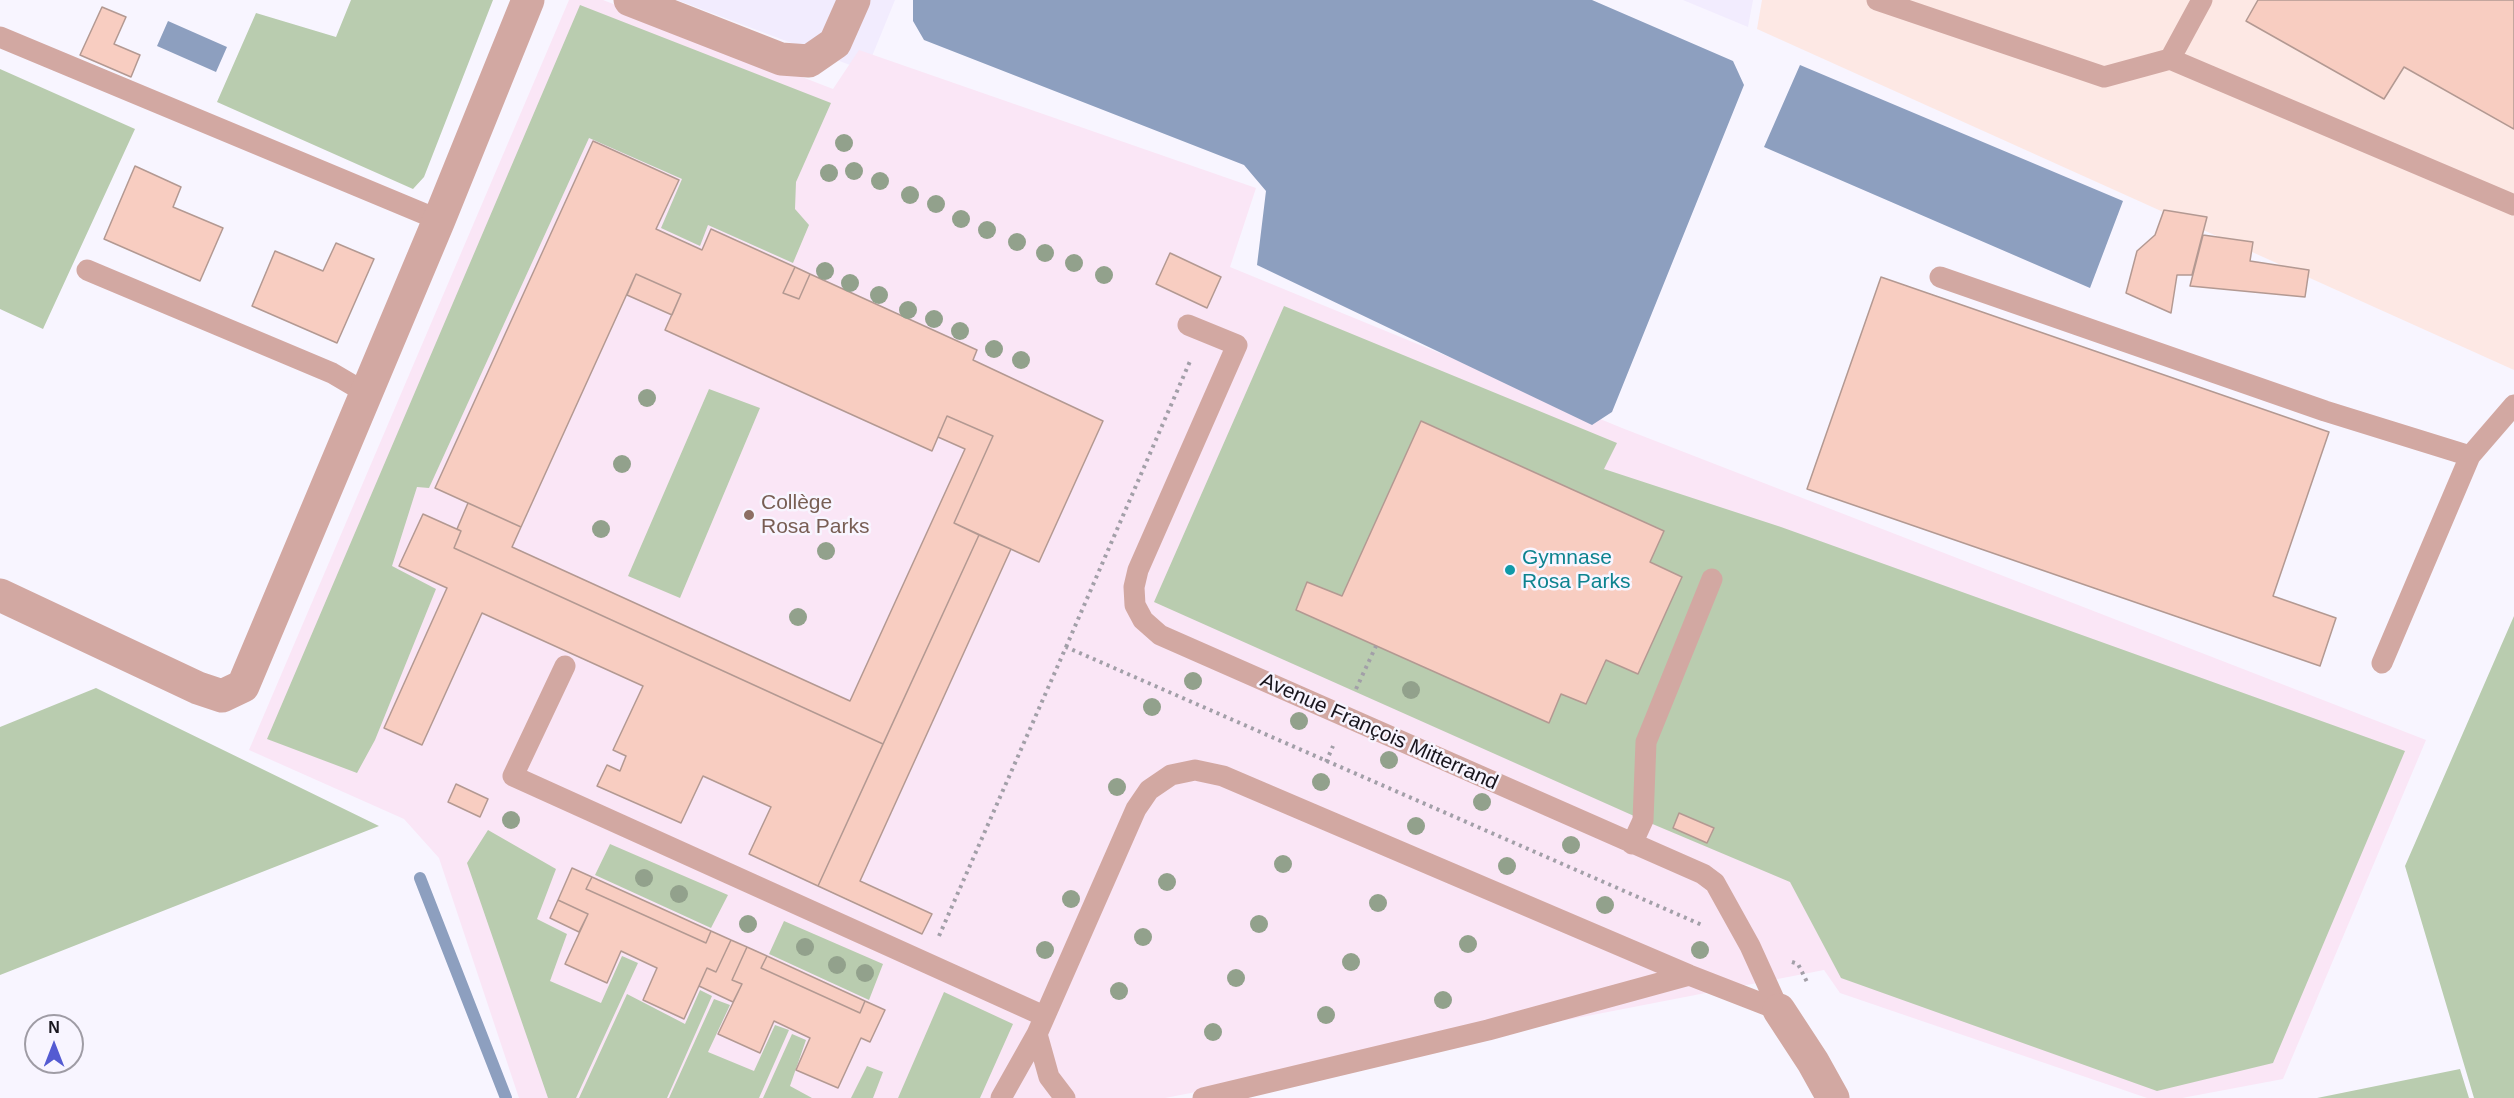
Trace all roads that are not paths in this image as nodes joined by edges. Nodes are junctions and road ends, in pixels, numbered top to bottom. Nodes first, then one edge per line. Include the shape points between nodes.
1 (528, 0) edge
2 (630, 0) edge
3 (854, 0) edge
4 (1877, 0) edge
5 (2202, 0) edge
6 (0, 37) edge
7 (2170, 59) junction
8 (2514, 205) edge
9 (439, 220) junction
10 (87, 270) dead end
11 (1940, 277) dead end
12 (1188, 325) dead end
13 (366, 393) junction
14 (2514, 405) edge
15 (2470, 456) junction
16 (1712, 579) dead end
17 (0, 595) edge
18 (2382, 663) dead end
19 (565, 666) dead end
20 (1632, 844) junction
21 (1689, 975) junction
22 (1779, 1010) junction
23 (1040, 1025) junction
24 (1001, 1098) edge
25 (1065, 1098) edge
26 (1203, 1098) edge
27 (1833, 1098) edge

1 - 9 street
2 - 3 street via 781,59 809,61 835,43
4 - 7 lane via 2104,77
5 - 7 lane
6 - 9 lane
7 - 8 lane
9 - 13 street
10 - 13 lane via 332,373
11 - 15 lane via 2325,411
12 - 20 lane, Avenue François Mitterrand via 1237,345 1138,570 1135,605 1143,621 1160,635
13 - 17 street via 243,686 222,696 198,688
14 - 15 lane
15 - 18 lane
16 - 20 lane via 1646,742 1643,820
19 - 23 lane via 513,776
20 - 22 lane, Avenue François Mitterrand via 1715,883
21 - 22 lane
21 - 23 lane via 1223,776 1195,770 1171,775 1149,790 1136,809
21 - 26 lane via 1488,1030
22 - 27 street, Avenue François Mitterrand
23 - 24 lane
23 - 25 lane via 1049,1077

